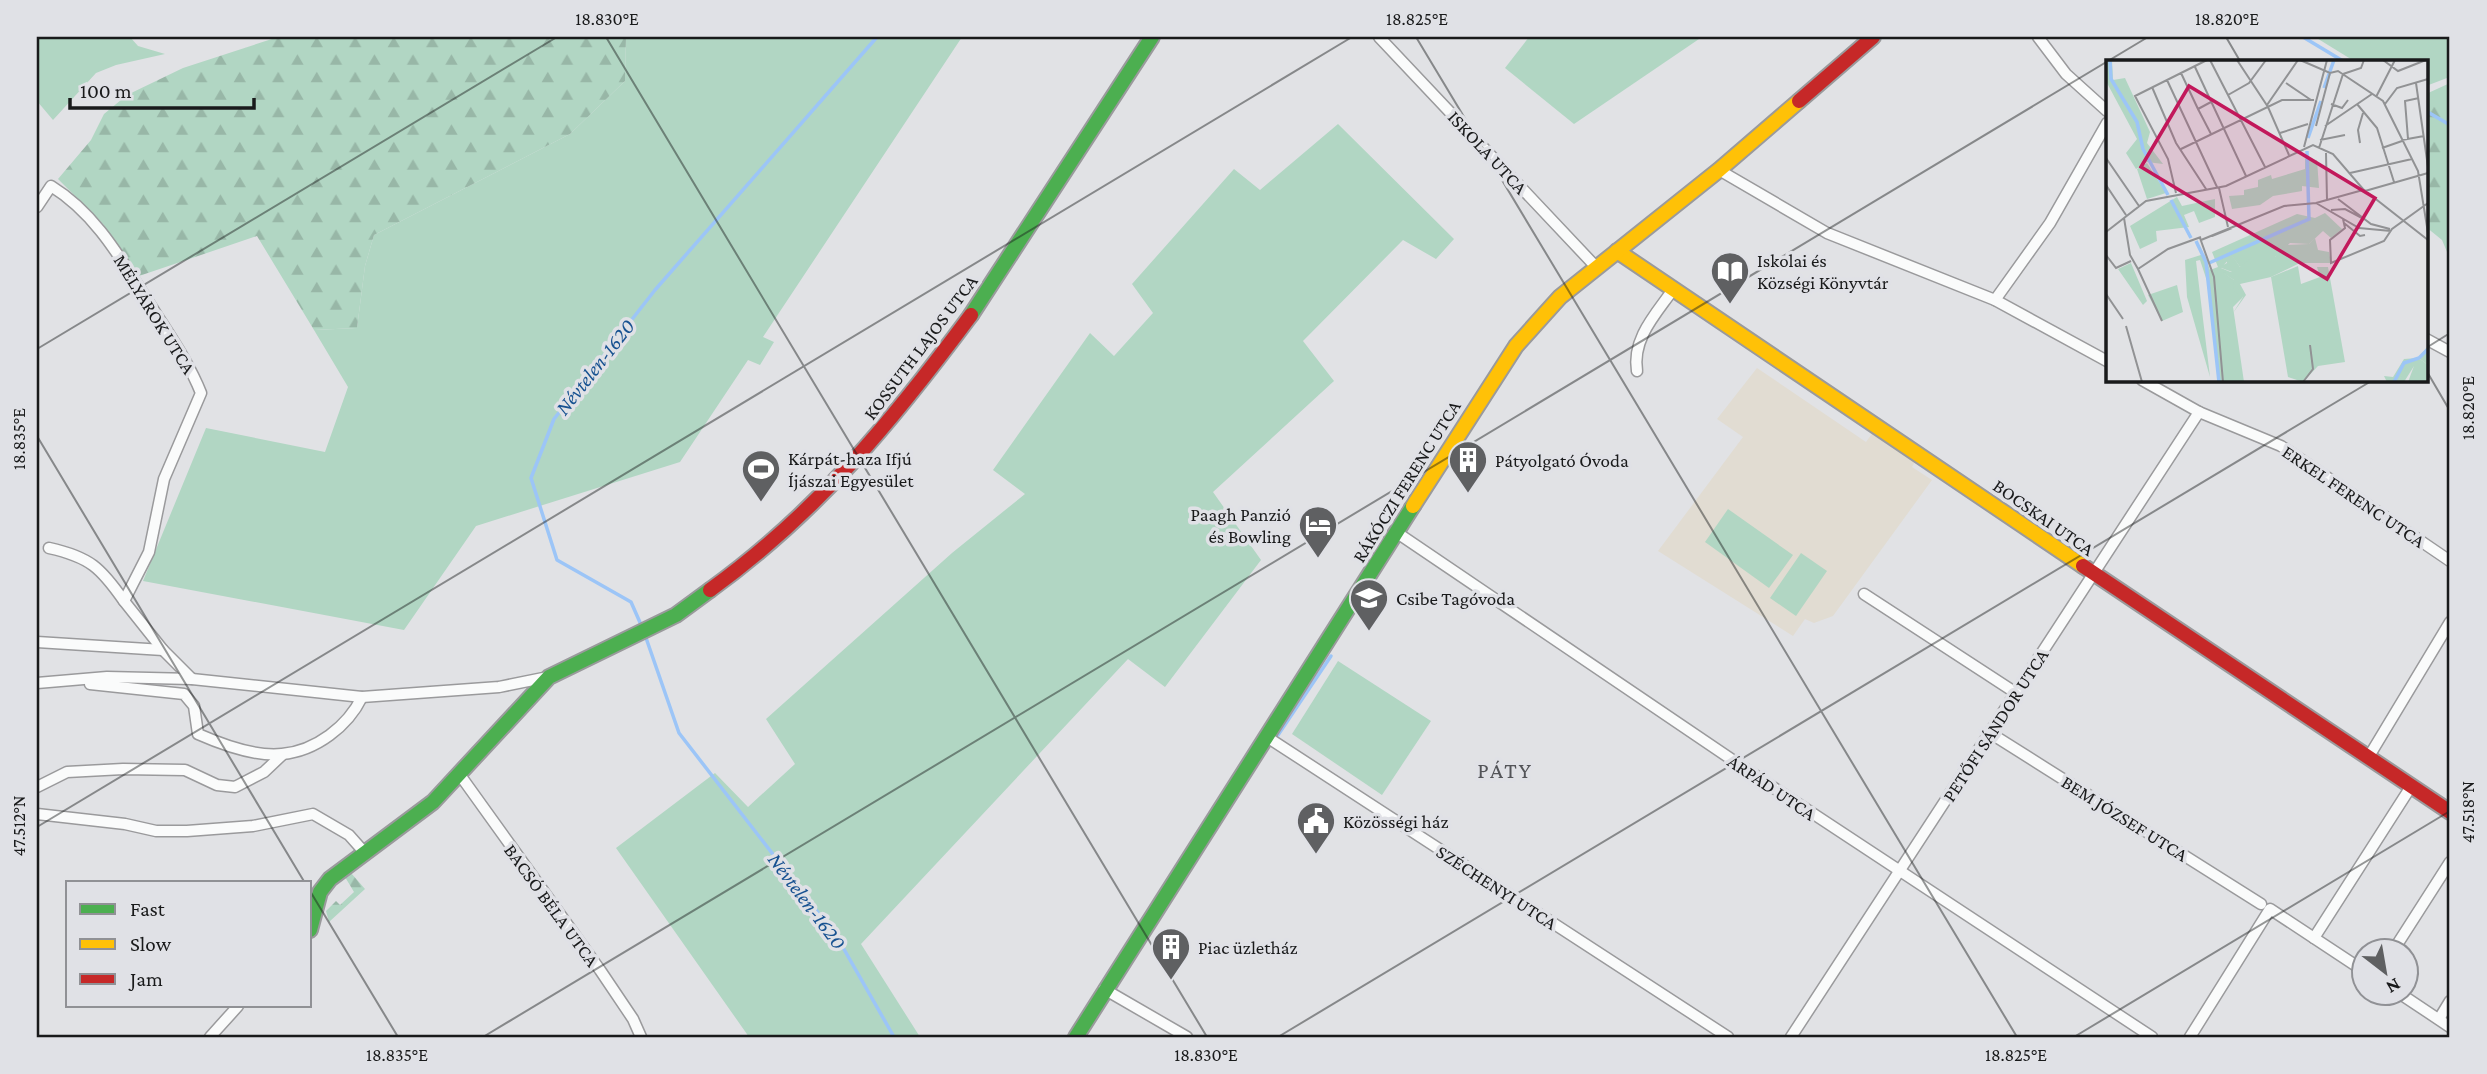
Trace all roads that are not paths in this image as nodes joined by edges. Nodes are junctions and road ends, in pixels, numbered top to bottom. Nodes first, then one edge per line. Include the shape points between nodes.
1 (1152, 37) edge
2 (1379, 37) edge
3 (1873, 37) edge
4 (2038, 37) edge
5 (2106, 110) edge
6 (2106, 125) edge
7 (1719, 170) junction
8 (37, 207) edge
9 (1617, 251) junction
10 (1597, 268) junction
11 (1672, 291) junction
12 (1994, 300) junction
13 (2428, 340) edge
14 (2450, 352) edge
15 (2106, 360) edge
16 (1637, 371) dead end
17 (2146, 382) edge
18 (2199, 412) junction
19 (1396, 532) junction
20 (49, 548) dead end
21 (2450, 561) edge
22 (2093, 575) junction
23 (1864, 594) dead end
24 (124, 601) junction
25 (2450, 622) edge
26 (37, 642) edge
27 (163, 650) junction
28 (549, 677) junction
29 (192, 679) junction
30 (62, 682) junction
31 (37, 683) edge
32 (2016, 693) junction
33 (362, 697) junction
34 (1990, 733) junction
35 (1267, 737) junction
36 (282, 755) junction
37 (2368, 758) junction
38 (460, 775) junction
39 (2412, 785) junction
40 (37, 787) edge
41 (2449, 808) edge
42 (37, 814) edge
43 (365, 853) junction
44 (2450, 862) edge
45 (1899, 871) junction
46 (2265, 906) junction
47 (312, 922) edge
48 (2402, 937) edge
49 (2314, 938) junction
50 (2350, 962) edge
51 (1104, 989) junction
52 (2450, 1001) edge
53 (237, 1007) edge
54 (2420, 1007) edge
55 (2438, 1019) junction
56 (2450, 1027) edge
57 (211, 1037) edge
58 (641, 1037) edge
59 (1076, 1037) edge
60 (1187, 1037) edge
61 (1728, 1037) edge
62 (1791, 1037) edge
63 (2151, 1037) edge
64 (2190, 1037) edge

1 - 28 street, KOSSUTH LAJOS UTCA via 975,309 853,465 741,568 676,615
2 - 10 street, ISKOLA UTCA
3 - 7 street, RÁKÓCZI FERENC UTCA
4 - 5 street via 2066,74
6 - 12 street via 2050,223
7 - 9 street, RÁKÓCZI FERENC UTCA
7 - 12 street via 1827,233
8 - 24 street, MÉLYÁROK UTCA via 51,186 72,199 111,244 201,393 164,479 149,552
9 - 10 street, RÁKÓCZI FERENC UTCA
9 - 11 street, BOCSKAI UTCA
10 - 19 street, RÁKÓCZI FERENC UTCA via 1560,297 1516,346
11 - 16 street via 1645,328 1636,357
11 - 22 street, BOCSKAI UTCA
12 - 15 street
13 - 14 street
17 - 18 street, ERKEL FERENC UTCA
18 - 21 street, ERKEL FERENC UTCA via 2281,446
18 - 22 street, PETŐFI SÁNDOR UTCA
19 - 35 street, RÁKÓCZI FERENC UTCA
19 - 45 street, ÁRPÁD UTCA
20 - 24 street via 85,558 103,571
22 - 32 street, PETŐFI SÁNDOR UTCA
22 - 37 street, BOCSKAI UTCA
23 - 32 street
24 - 27 street
25 - 37 street
26 - 27 street
27 - 29 street
28 - 33 street via 499,687
28 - 38 street, KOSSUTH LAJOS UTCA
29 - 30 street via 107,677
29 - 33 street
30 - 31 street
30 - 36 street via 184,694 194,706 198,734 238,749
32 - 34 street, PETŐFI SÁNDOR UTCA
33 - 36 street via 338,730
34 - 45 street, PETŐFI SÁNDOR UTCA
34 - 46 street, BEM JÓZSEF UTCA
35 - 51 street, RÁKÓCZI FERENC UTCA
35 - 61 street, SZÉCHENYI UTCA
36 - 40 street via 264,772 235,787 217,785 185,769 67,772
37 - 39 street, BOCSKAI UTCA
38 - 43 street, KOSSUTH LAJOS UTCA via 433,803
38 - 58 street, BACSÓ BÉLA UTCA via 600,970
39 - 41 street, BOCSKAI UTCA
39 - 49 street
42 - 43 street via 156,831 253,826 313,814 349,835
43 - 47 street, KOSSUTH LAJOS UTCA via 320,892
44 - 48 street
45 - 62 street, PETŐFI SÁNDOR UTCA
45 - 63 street, ÁRPÁD UTCA
46 - 49 street, BEM JÓZSEF UTCA
46 - 64 street
49 - 50 street, BEM JÓZSEF UTCA
51 - 59 street, RÁKÓCZI FERENC UTCA
51 - 60 street
52 - 55 street
53 - 57 street
54 - 55 street
55 - 56 street

